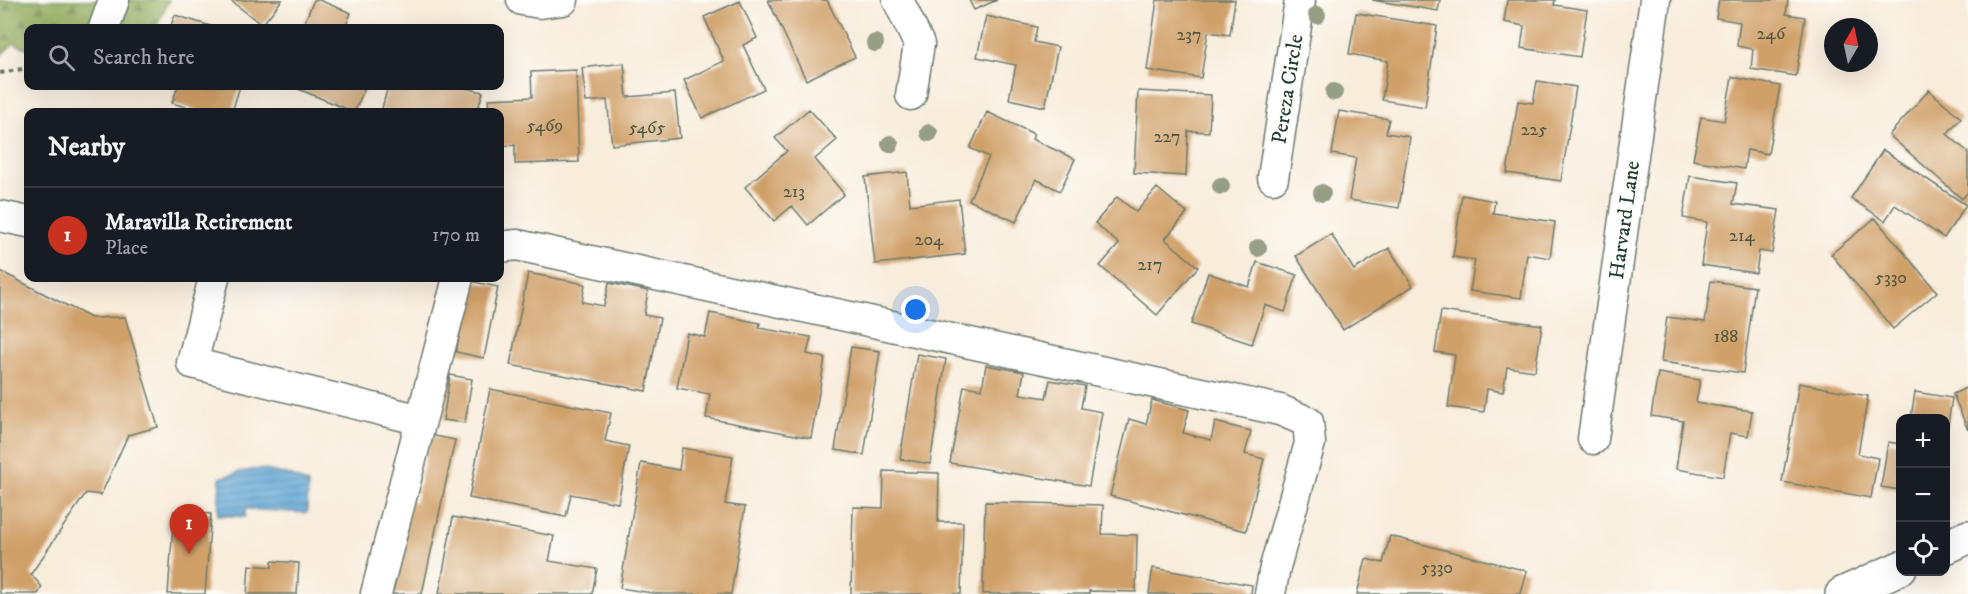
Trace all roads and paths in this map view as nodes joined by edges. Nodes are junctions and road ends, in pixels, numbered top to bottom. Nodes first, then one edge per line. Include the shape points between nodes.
1 (114, 0) edge
2 (522, 0) edge
3 (563, 0) edge
4 (898, 0) edge
5 (1300, 0) edge
6 (1655, 0) edge
7 (105, 24) edge
8 (24, 69) edge
9 (0, 73) edge
10 (911, 95) dead end
11 (1273, 178) dead end
12 (0, 216) edge
13 (24, 221) edge
14 (504, 247) edge
15 (213, 282) edge
16 (457, 282) edge
17 (421, 420) junction
18 (1593, 439) dead end
19 (1968, 537) edge
20 (1950, 545) edge
21 (1896, 570) edge
22 (376, 594) edge
23 (1270, 594) edge
24 (1842, 594) edge

1 - 7 street
2 - 3 street
4 - 10 street via 919,44
5 - 11 street, Pereza Circle
6 - 18 street, Harvard Lane
8 - 9 path
12 - 13 street
14 - 23 street via 517,245 917,331 1280,411 1308,422 1310,443
15 - 17 street via 192,363
16 - 17 street
17 - 22 street
19 - 20 main road
21 - 24 main road

